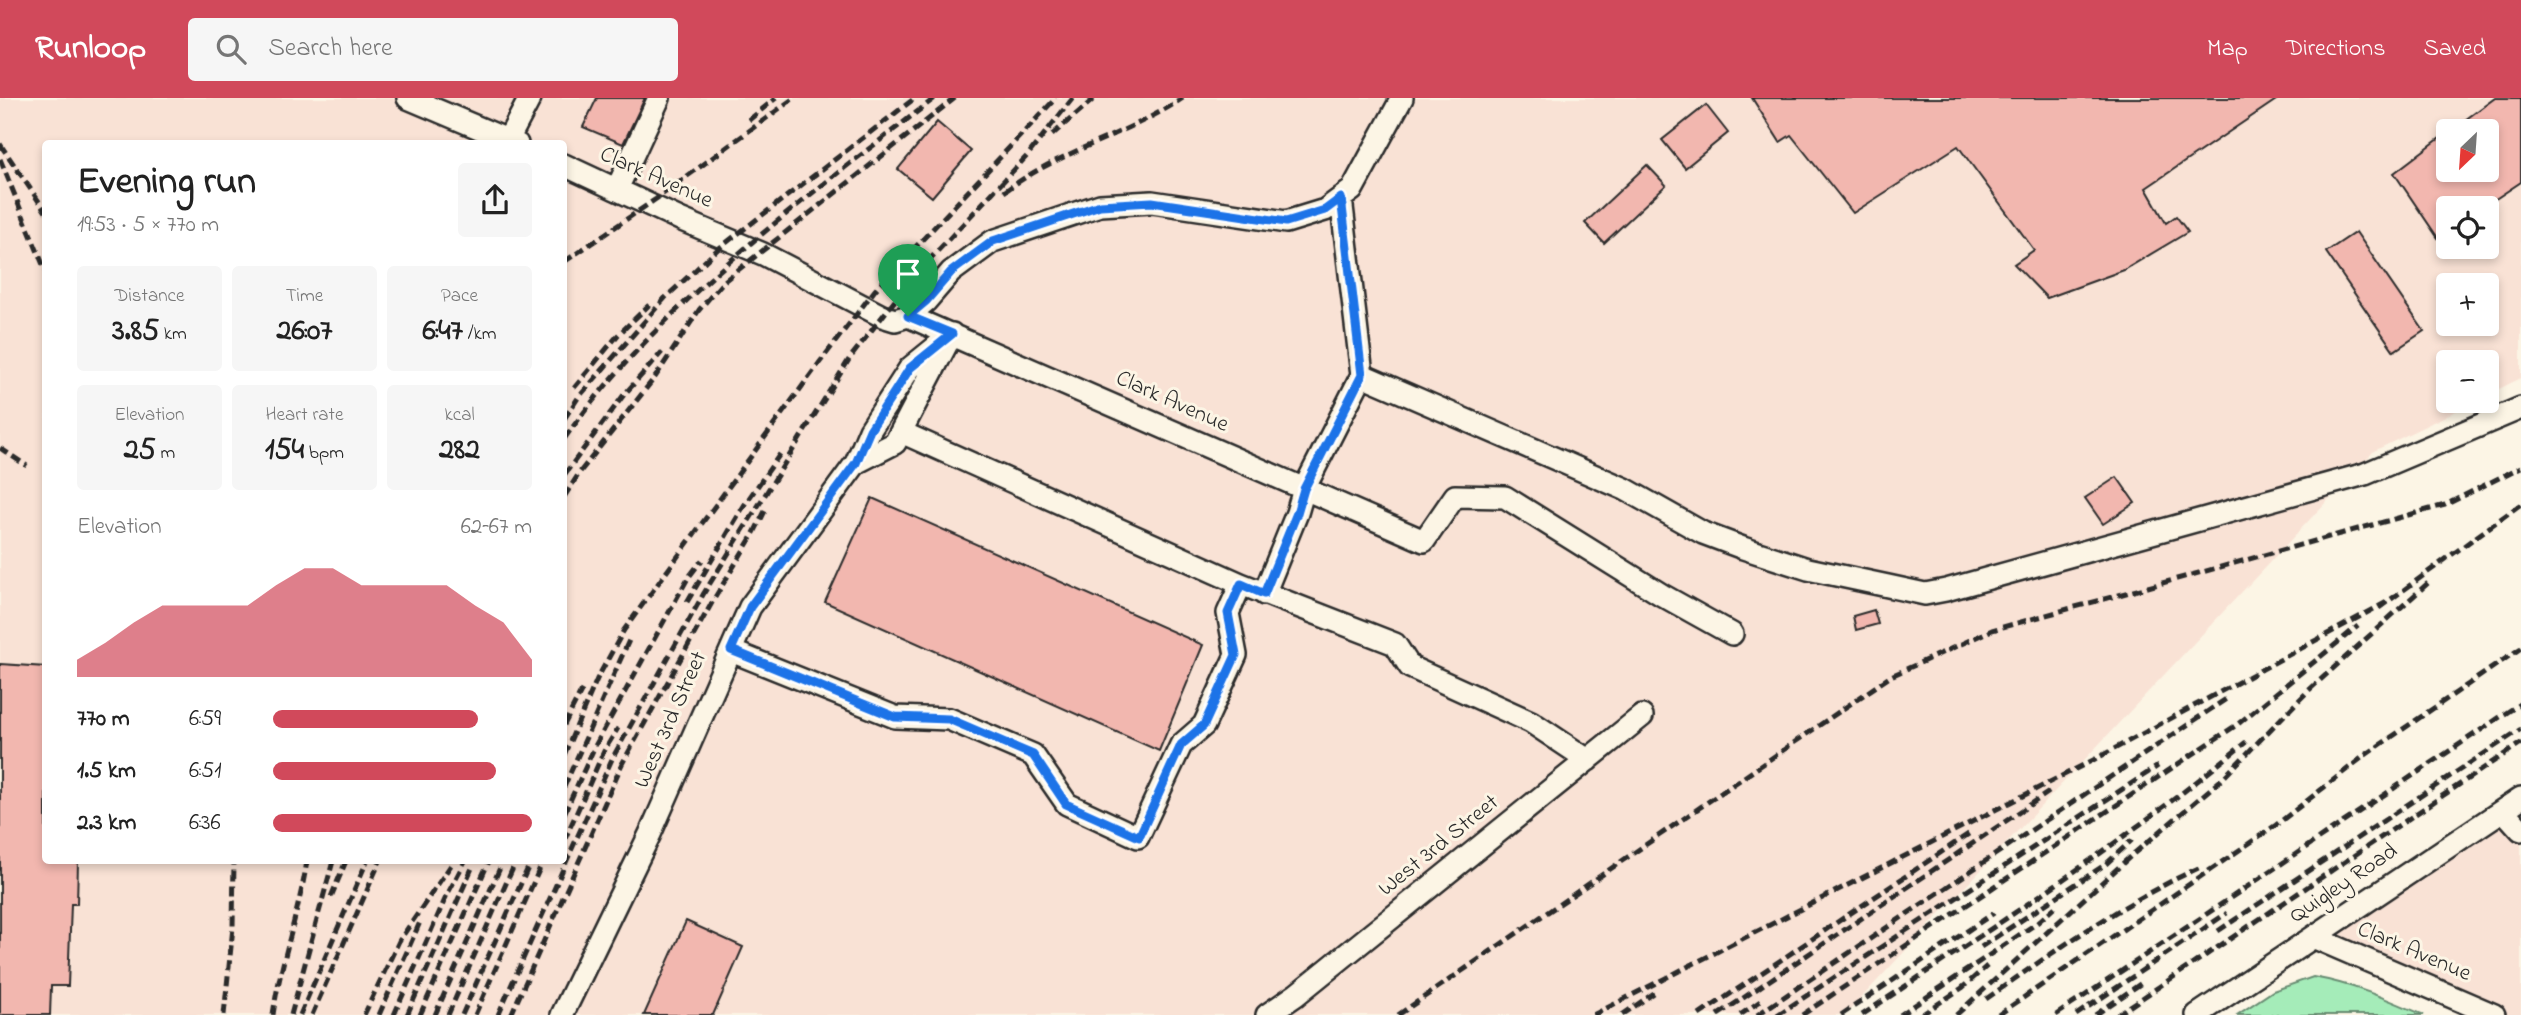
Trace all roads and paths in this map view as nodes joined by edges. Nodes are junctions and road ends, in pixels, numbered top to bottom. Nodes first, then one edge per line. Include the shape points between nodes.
1 (408, 98) edge
2 (530, 98) edge
3 (659, 98) edge
4 (1402, 98) edge
5 (508, 140) edge
6 (514, 140) edge
7 (567, 166) edge
8 (617, 190) junction
9 (1341, 198) junction
10 (908, 316) junction
11 (952, 334) junction
12 (1362, 375) junction
13 (2521, 408) edge
14 (901, 432) junction
15 (856, 463) junction
16 (1304, 489) junction
17 (1241, 584) junction
18 (1264, 594) junction
19 (1732, 634) dead end
20 (731, 650) junction
21 (1642, 716) dead end
22 (1588, 760) junction
23 (2521, 798) edge
24 (2503, 810) junction
25 (2521, 830) edge
26 (2313, 937) junction
27 (562, 1015) edge
28 (1267, 1015) edge
29 (2197, 1015) edge
30 (2494, 1015) edge

1 - 5 street
2 - 6 street
3 - 8 street
4 - 9 street via 1352,190
7 - 8 street, Clark Avenue
8 - 10 street, Clark Avenue via 763,254 882,316 895,320
9 - 10 street via 1325,210 1286,222 1152,202 1100,205 993,241 951,272
9 - 12 street
10 - 11 street, Clark Avenue
11 - 14 street, West 3rd Street
11 - 15 street, West 3rd Street via 910,368 870,430
11 - 16 street, Clark Avenue
12 - 13 street via 1625,489 1703,533 1808,569 1925,594 2365,474
12 - 16 street
14 - 15 street, West 3rd Street via 894,443
14 - 17 street
15 - 20 street, West 3rd Street via 750,607
16 - 18 street
16 - 19 street, Clark Avenue via 1424,541 1455,496 1505,497
17 - 18 street
17 - 20 street via 1228,613 1236,655 1204,725 1181,745 1139,837 1066,804 1033,755 949,719 895,717
18 - 22 street via 1395,644 1410,667 1531,722
20 - 27 street, West 3rd Street via 650,834
21 - 22 street, West 3rd Street
22 - 28 street, West 3rd Street
23 - 24 street, Quigley Road
24 - 25 street
24 - 26 street, Quigley Road
26 - 29 street, Quigley Road
26 - 30 street, Clark Avenue

